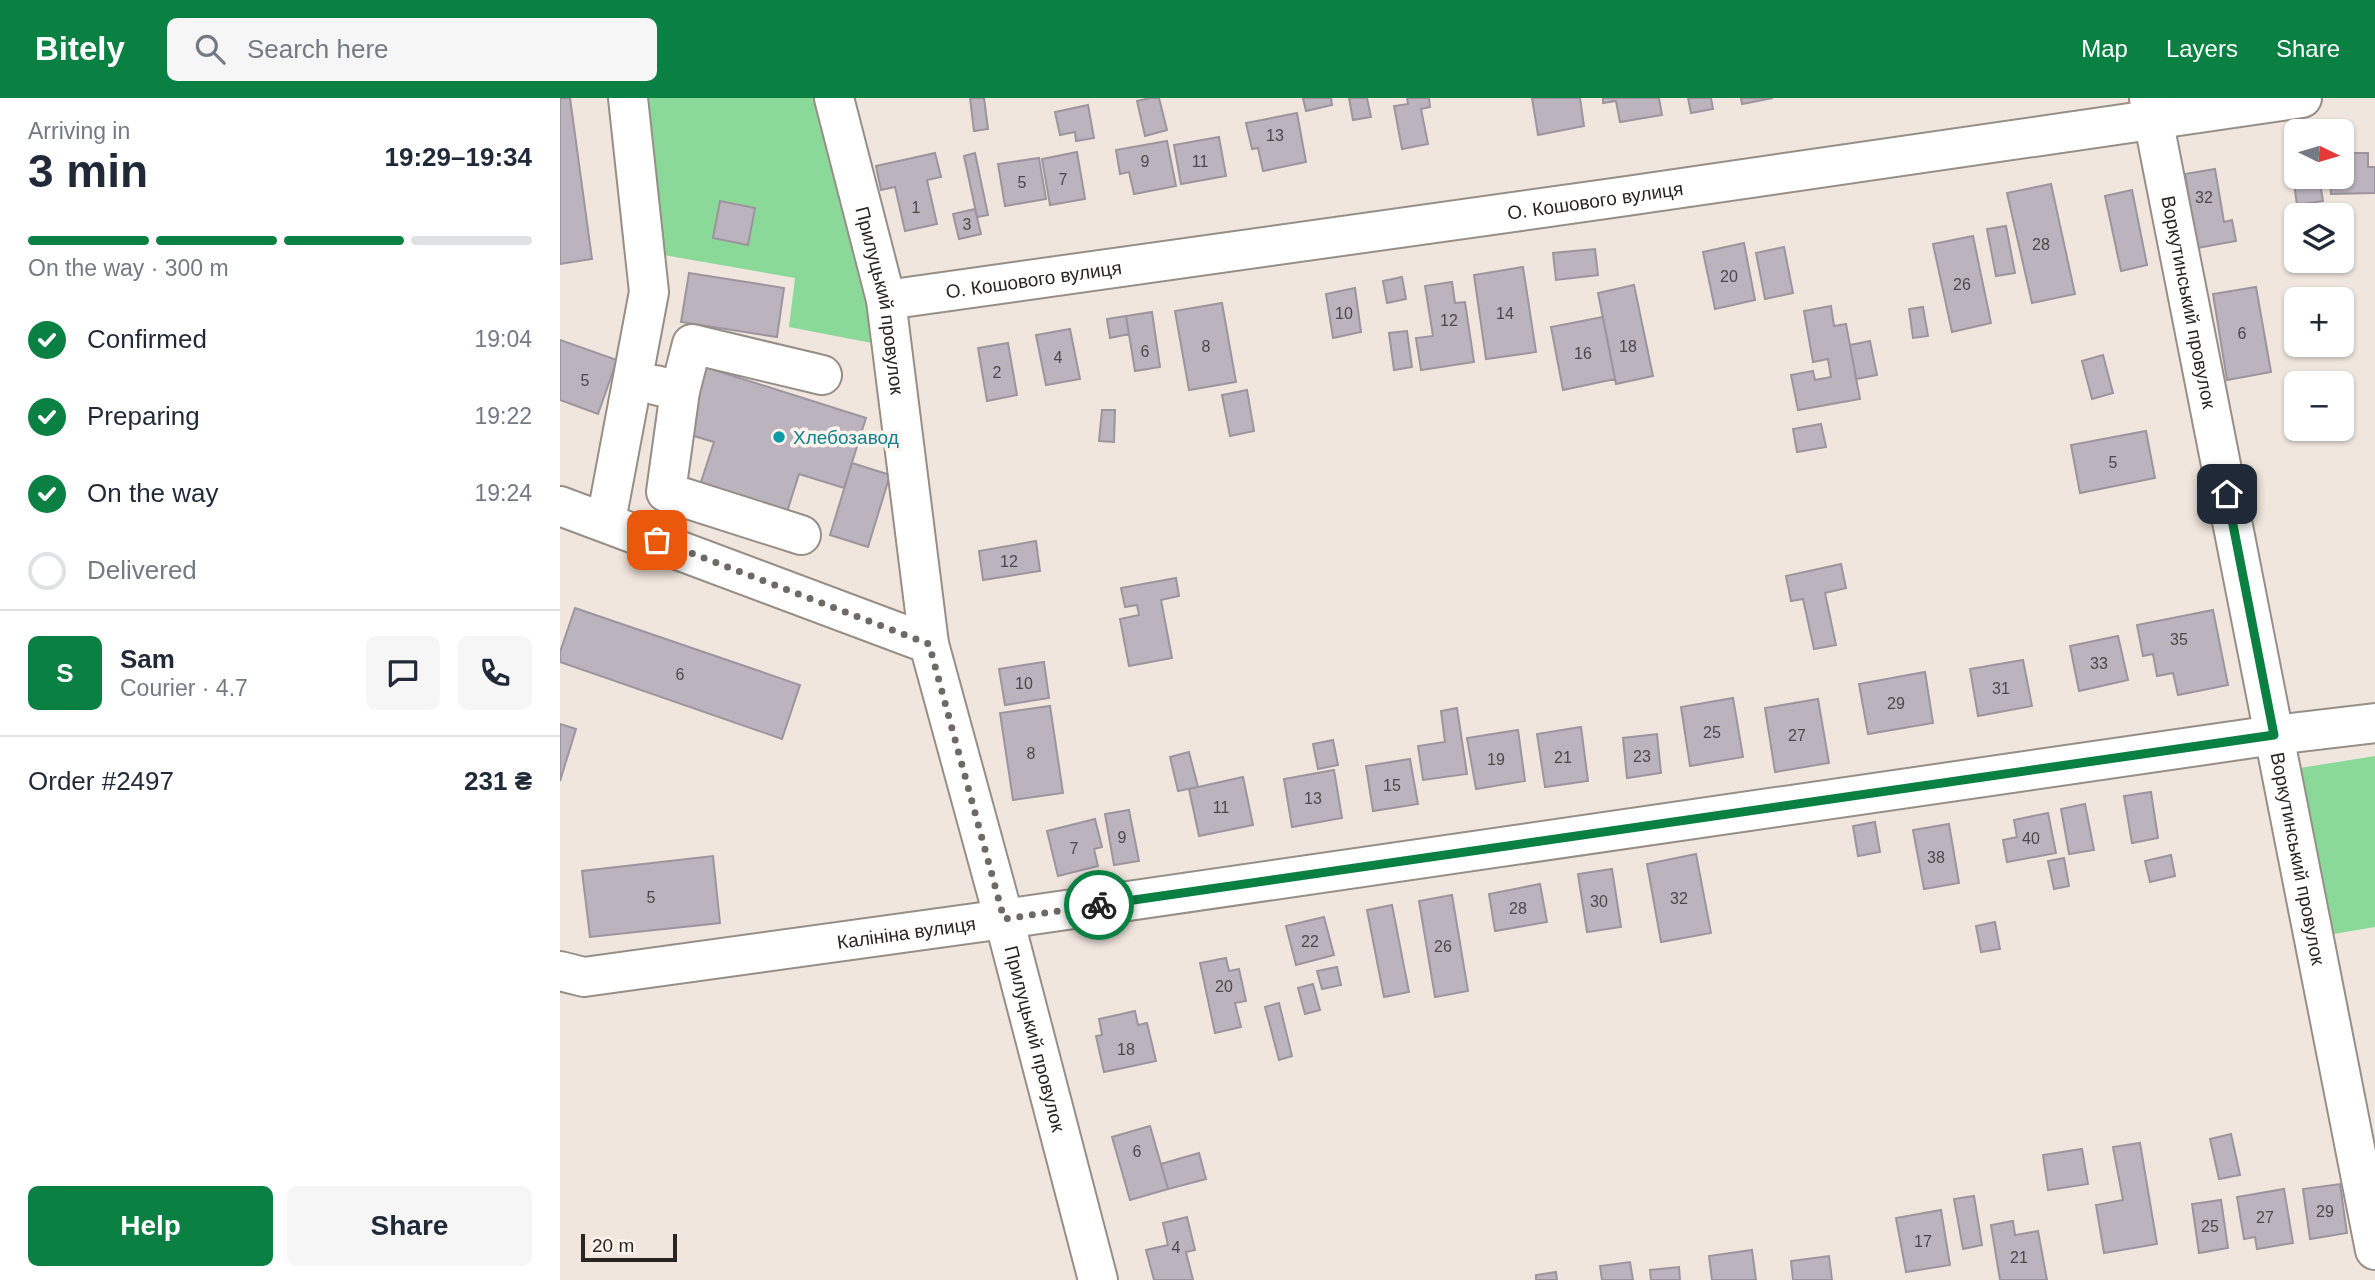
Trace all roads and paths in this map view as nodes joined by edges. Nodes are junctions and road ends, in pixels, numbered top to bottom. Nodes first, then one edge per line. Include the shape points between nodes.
1 (628, 98) edge
2 (834, 98) edge
3 (2302, 98) edge
4 (2152, 108) edge
5 (886, 300) junction
6 (822, 375) dead end
7 (632, 379) junction
8 (680, 391) junction
9 (560, 506) edge
10 (606, 521) junction
11 (801, 535) dead end
12 (929, 644) junction
13 (2375, 723) edge
14 (2274, 735) junction
15 (1004, 919) junction
16 (560, 971) edge
17 (2375, 1250) edge
18 (1098, 1280) edge

1 - 7 street via 649,292
2 - 5 street, Прилуцький провулок
3 - 4 street, О. Кошового вулиця
4 - 5 street, О. Кошового вулиця via 1634,195
4 - 14 street, Воркутинський провулок
5 - 12 street, Прилуцький провулок
6 - 8 street via 692,344
7 - 8 street
7 - 10 street
8 - 11 street via 666,492
9 - 10 street
10 - 12 street
12 - 15 street, Прилуцький провулок
13 - 14 street, Калініна вулиця
14 - 15 street, Калініна вулиця
14 - 17 street, Воркутинський провулок
15 - 16 street, Калініна вулиця via 584,977
15 - 18 street, Прилуцький провулок

